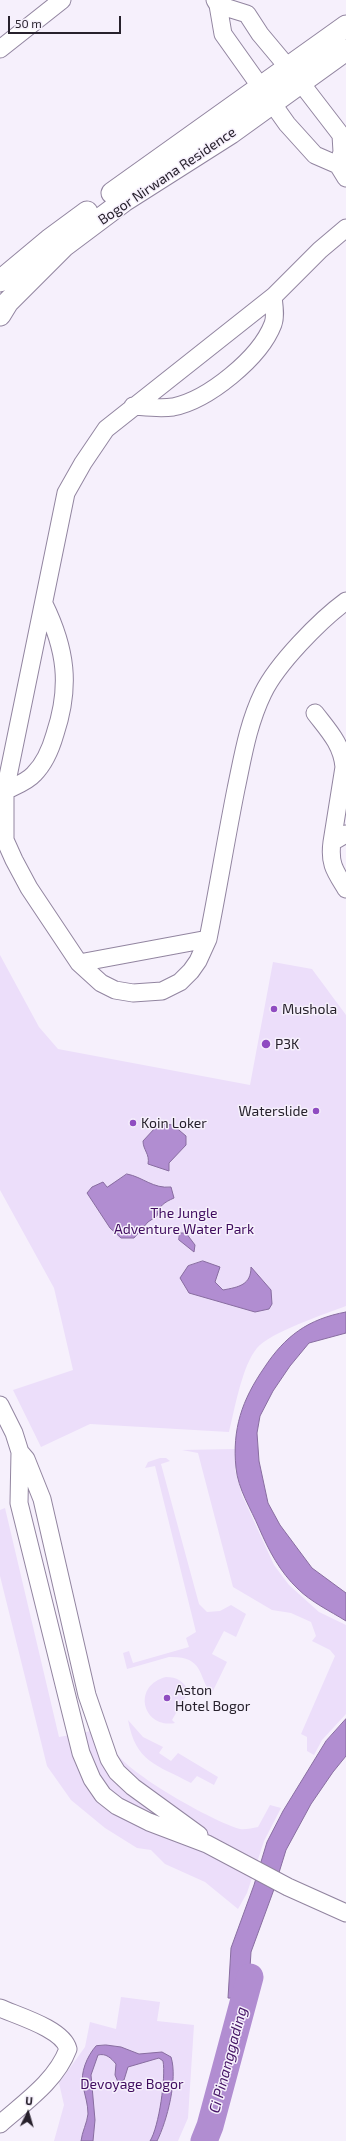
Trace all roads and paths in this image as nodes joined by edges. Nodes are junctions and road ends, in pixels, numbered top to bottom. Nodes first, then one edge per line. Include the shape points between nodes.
1 (62, 0) edge
2 (217, 3) edge
3 (346, 26) edge
4 (1, 47) edge
5 (346, 50) edge
6 (295, 76) junction
7 (267, 95) junction
8 (342, 172) edge
9 (346, 228) edge
10 (0, 281) edge
11 (273, 297) junction
12 (0, 315) edge
13 (133, 406) junction
14 (346, 601) edge
15 (44, 604) junction
16 (315, 713) dead end
17 (345, 769) edge
18 (6, 791) junction
19 (339, 838) edge
20 (346, 889) edge
21 (208, 939) junction
22 (79, 963) junction
23 (0, 1405) edge
24 (20, 1452) junction
25 (207, 1844) junction
26 (346, 1913) edge
27 (0, 2008) edge
28 (0, 2124) edge

1 - 4 street
2 - 6 street via 247,14
2 - 7 street via 224,34
3 - 6 street, Bogor Nirwana Residence
5 - 6 street, Bogor Nirwana Residence
6 - 7 street, Bogor Nirwana Residence
6 - 8 street via 340,135
7 - 8 street via 287,124 315,155
7 - 10 street, Bogor Nirwana Residence via 49,240
7 - 12 street, Bogor Nirwana Residence via 231,133 124,201 64,246 8,302
9 - 11 street
11 - 13 street
11 - 13 street via 274,319 270,330 252,355 223,382 187,403 172,407
13 - 15 street via 106,429 66,493
14 - 21 street via 328,614 275,672 252,720 242,756
15 - 18 street
15 - 18 street via 61,647 65,686 62,712 43,763 33,775
16 - 17 street via 339,746
17 - 19 street
18 - 22 street via 5,840 29,888
19 - 20 street via 331,864
21 - 22 street
21 - 22 street via 198,961 190,971 180,982 162,992 133,993 115,990 101,983
23 - 24 street via 14,1432
24 - 25 street via 26,1459 42,1499 87,1695 109,1759 117,1772 133,1787 200,1836
24 - 25 street via 19,1503 86,1768 103,1795 117,1806 149,1822
25 - 26 street via 288,1887
27 - 28 street via 48,2029 64,2040 68,2049 61,2064 42,2087

